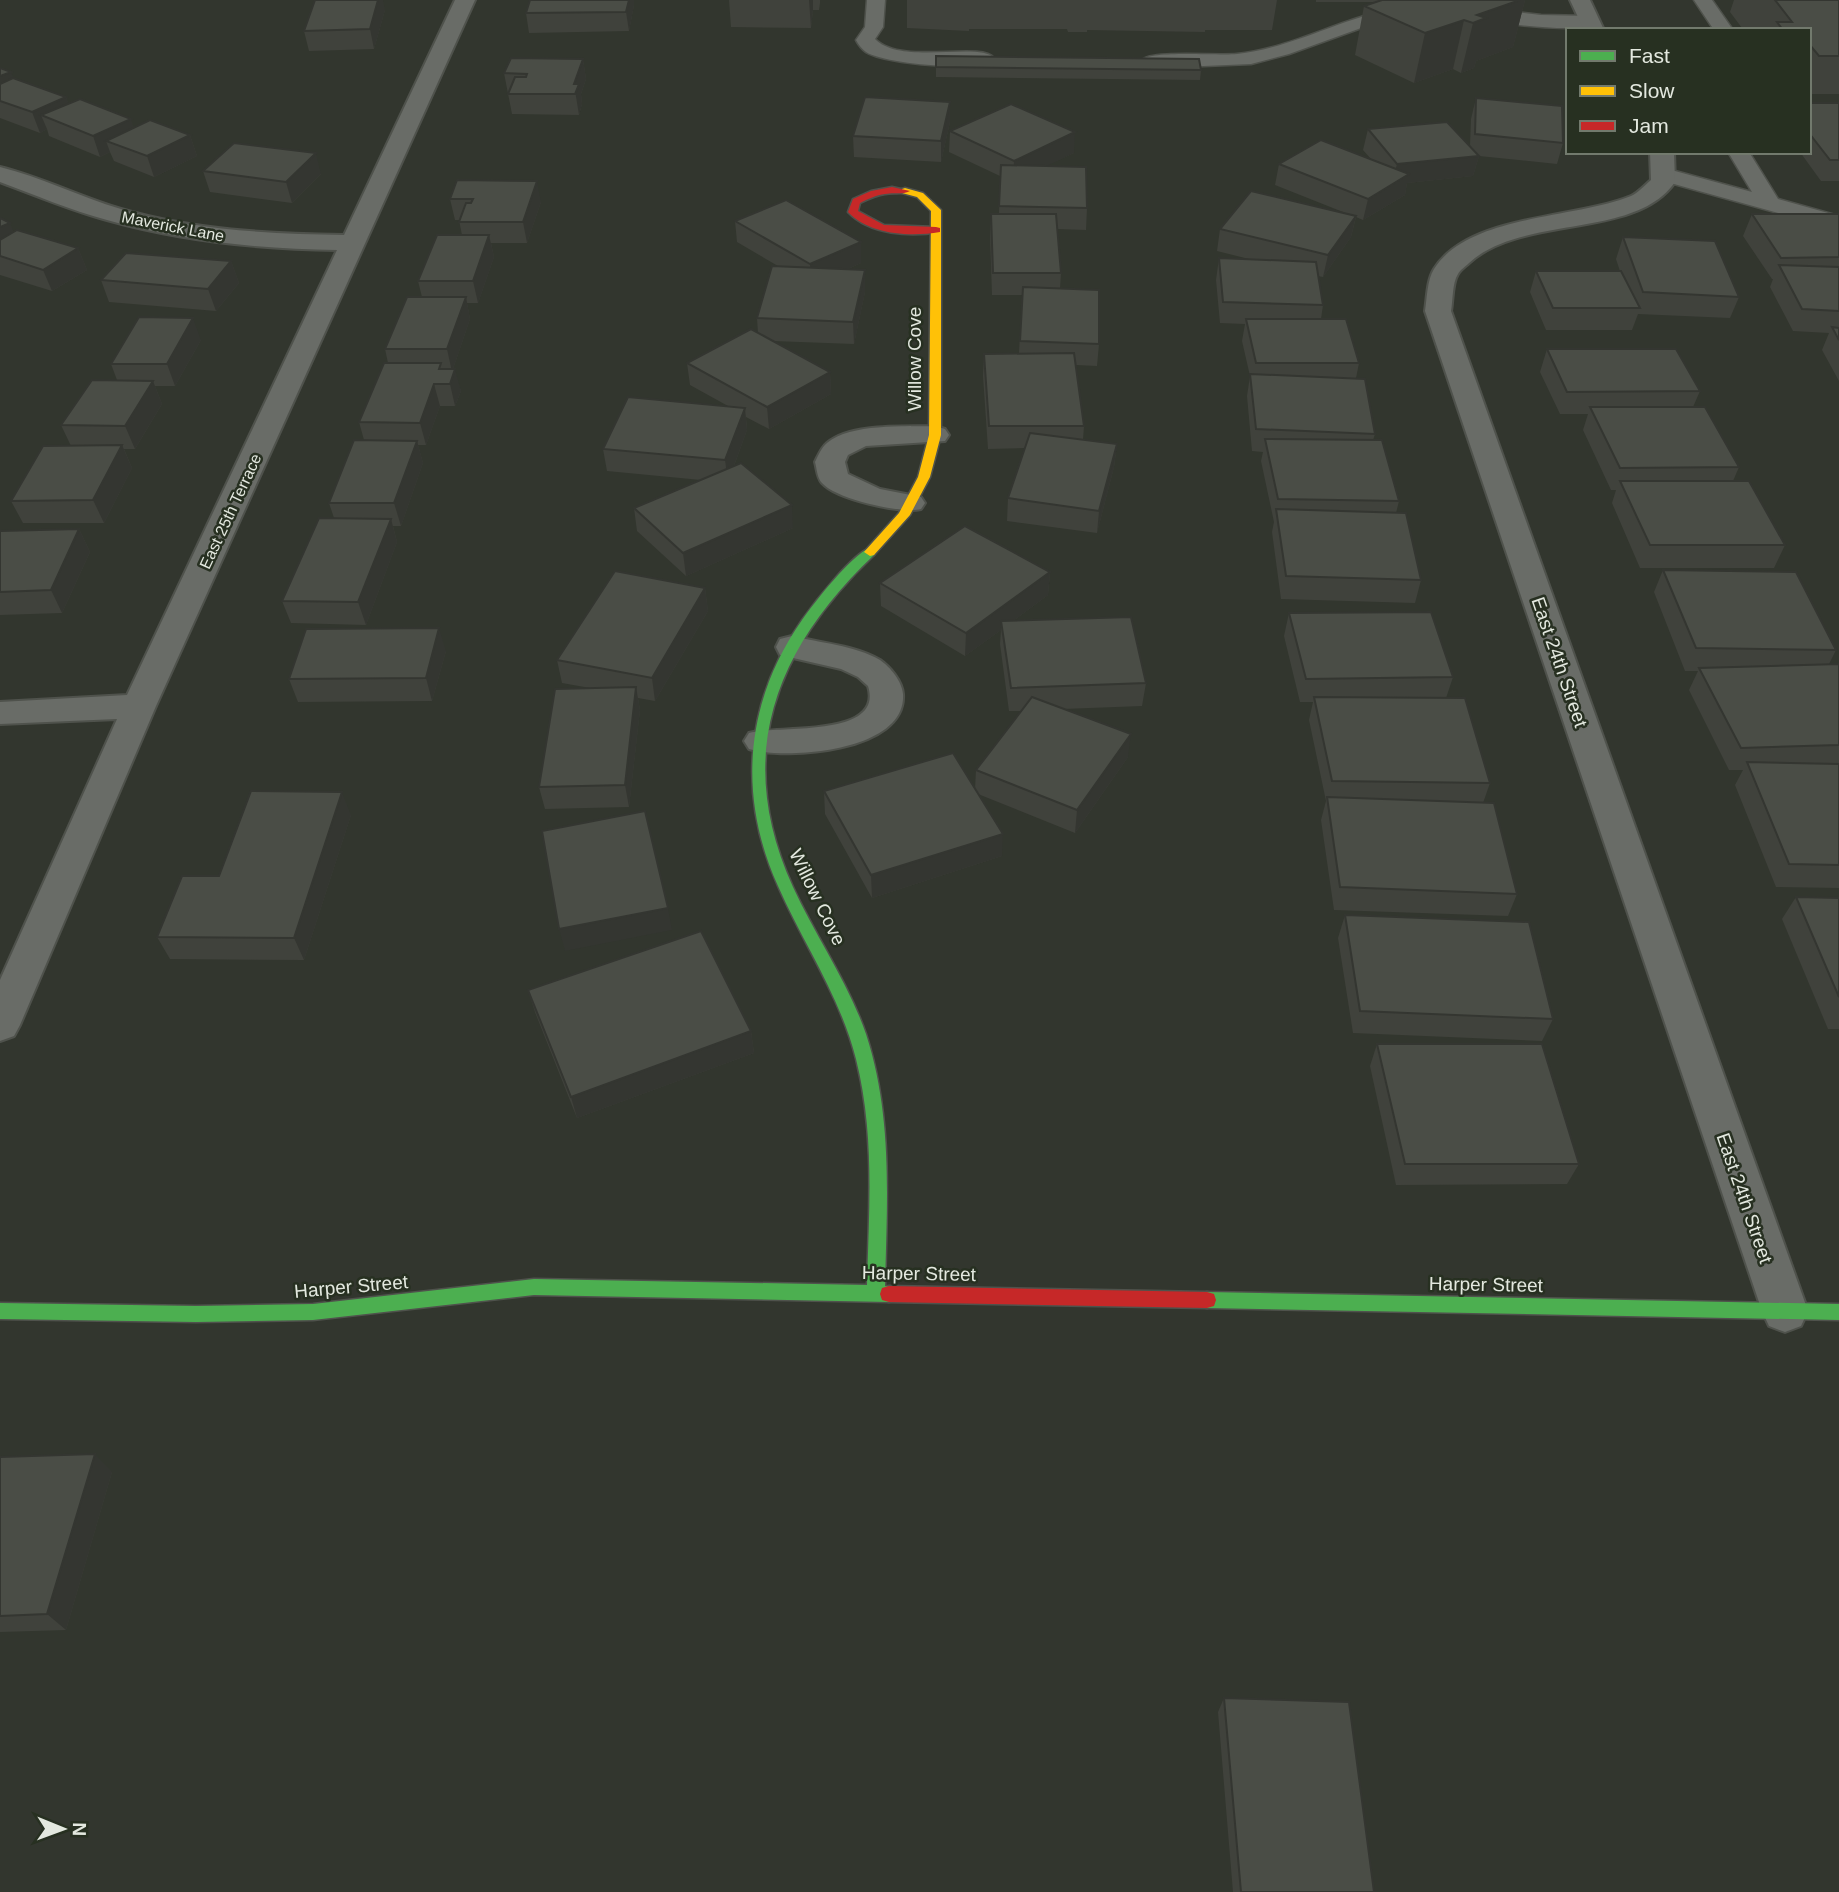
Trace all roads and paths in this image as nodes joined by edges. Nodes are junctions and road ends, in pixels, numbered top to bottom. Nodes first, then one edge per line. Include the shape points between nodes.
1 (465, 0) edge
2 (876, 0) edge
3 (1580, 0) edge
4 (1703, 0) edge
5 (1459, 7) edge
6 (1429, 11) edge
7 (1592, 26) edge
8 (1723, 28) edge
9 (998, 58) edge
10 (1132, 60) edge
11 (1739, 154) edge
12 (1663, 163) edge
13 (0, 174) edge
14 (1769, 204) junction
15 (1839, 223) edge
16 (936, 230) junction
17 (353, 243) junction
18 (935, 435) junction
19 (910, 503) junction
20 (792, 647) junction
21 (139, 706) junction
22 (0, 713) edge
23 (761, 741) junction
24 (0, 1025) edge
25 (876, 1293) junction
26 (0, 1311) edge
27 (1785, 1311) junction
28 (1839, 1312) edge

1 - 17 street, East 25th Terrace
2 - 9 lane via 874,27 865,40 878,51 904,57
3 - 7 street
4 - 8 lane
5 - 7 lane
6 - 10 lane via 1378,16 1262,56
11 - 14 lane
12 - 14 lane
12 - 27 street, East 24th Street via 1654,192 1618,210 1479,241 1453,260 1441,276 1436,292 1438,311
13 - 17 street, Maverick Lane via 163,227 237,237
14 - 15 lane
16 - 16 street, Willow Cove via 936,210 929,199 914,192 883,190 856,201 853,212 875,227
16 - 18 street, Willow Cove
17 - 21 street, East 25th Terrace
18 - 19 street, Willow Cove via 924,477
18 - 19 street via 861,438 843,444 831,455 828,467 834,479 872,496
19 - 20 street, Willow Cove via 880,543 823,600
20 - 23 street, Willow Cove via 770,692
20 - 23 street via 868,668 883,680 887,697 882,714 865,728 843,736
21 - 22 street
21 - 24 street, East 25th Terrace
23 - 25 street, Willow Cove via 761,810 776,864 858,1034 878,1132
25 - 26 street, Harper Street via 534,1287 312,1312
25 - 27 street, Harper Street
27 - 28 street, Harper Street

